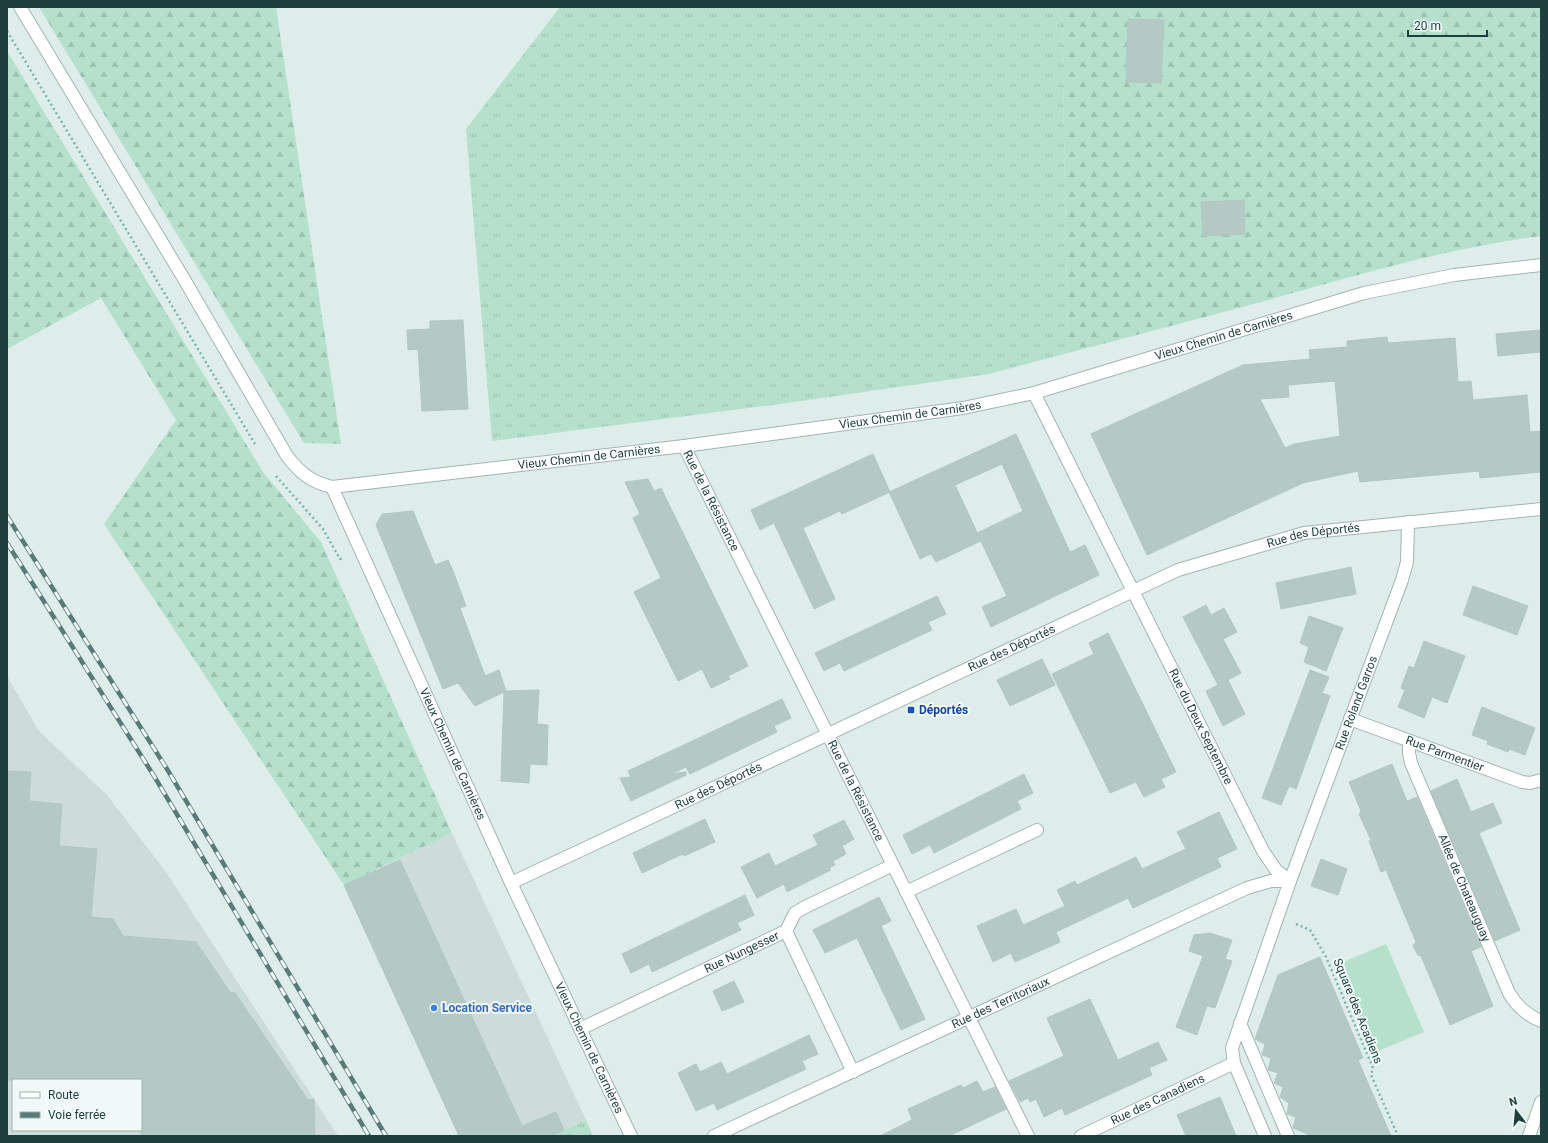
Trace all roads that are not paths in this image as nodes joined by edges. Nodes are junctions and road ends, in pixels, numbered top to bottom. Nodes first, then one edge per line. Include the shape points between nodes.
1 (20, 7) edge
2 (1541, 265) edge
3 (1034, 393) junction
4 (684, 446) junction
5 (332, 488) junction
6 (1541, 509) edge
7 (1408, 522) junction
8 (1133, 589) junction
9 (1350, 719) junction
10 (828, 733) junction
11 (1410, 741) junction
12 (1541, 780) edge
13 (1037, 830) dead end
14 (893, 865) junction
15 (1290, 881) junction
16 (511, 883) junction
17 (906, 892) junction
18 (786, 930) junction
19 (968, 1017) junction
20 (1541, 1021) edge
21 (1240, 1023) junction
22 (580, 1029) junction
23 (1234, 1063) junction
24 (853, 1072) junction
25 (1541, 1102) edge
26 (631, 1136) edge
27 (714, 1136) edge
28 (1028, 1136) edge
29 (1081, 1136) edge
30 (1265, 1136) edge
31 (1288, 1136) edge
32 (1529, 1136) edge

1 - 5 street via 287,456 305,476
2 - 3 street, Vieux Chemin de Carnières via 1454,275 1364,293
3 - 4 street, Vieux Chemin de Carnières via 963,408
3 - 8 street, Rue du Deux Septembre
4 - 5 street, Vieux Chemin de Carnières
4 - 10 street, Rue de la Résistance
5 - 16 street, Vieux Chemin de Carnières
6 - 7 street, Rue des Déportés
7 - 8 street, Rue des Déportés via 1324,530 1283,538 1196,563
7 - 9 street, Rue Roland Garros via 1407,562 1402,580
8 - 10 street, Rue des Déportés
8 - 15 street, Rue du Deux Septembre via 1263,851 1276,870
9 - 11 street, Rue Parmentier
9 - 15 street, Rue Roland Garros
10 - 14 street, Rue de la Résistance
10 - 16 street, Rue des Déportés
11 - 12 street, Rue Parmentier via 1522,782
11 - 20 street, Allée de Chateauguay via 1411,763 1509,993 1522,1010
13 - 17 street
14 - 17 street, Rue de la Résistance
14 - 18 street, Rue Nungesser via 795,913
15 - 19 street, Rue des Territoriaux via 1271,881 1247,888
15 - 21 street
16 - 22 street, Vieux Chemin de Carnières
17 - 19 street, Rue de la Résistance
18 - 22 street, Rue Nungesser
18 - 24 street
19 - 24 street, Rue des Territoriaux
19 - 28 street, Rue de la Résistance
21 - 23 street via 1232,1048
21 - 31 street
22 - 26 street, Vieux Chemin de Carnières
23 - 29 street, Rue des Canadiens
23 - 30 street
24 - 27 street, Rue des Territoriaux
25 - 32 street

